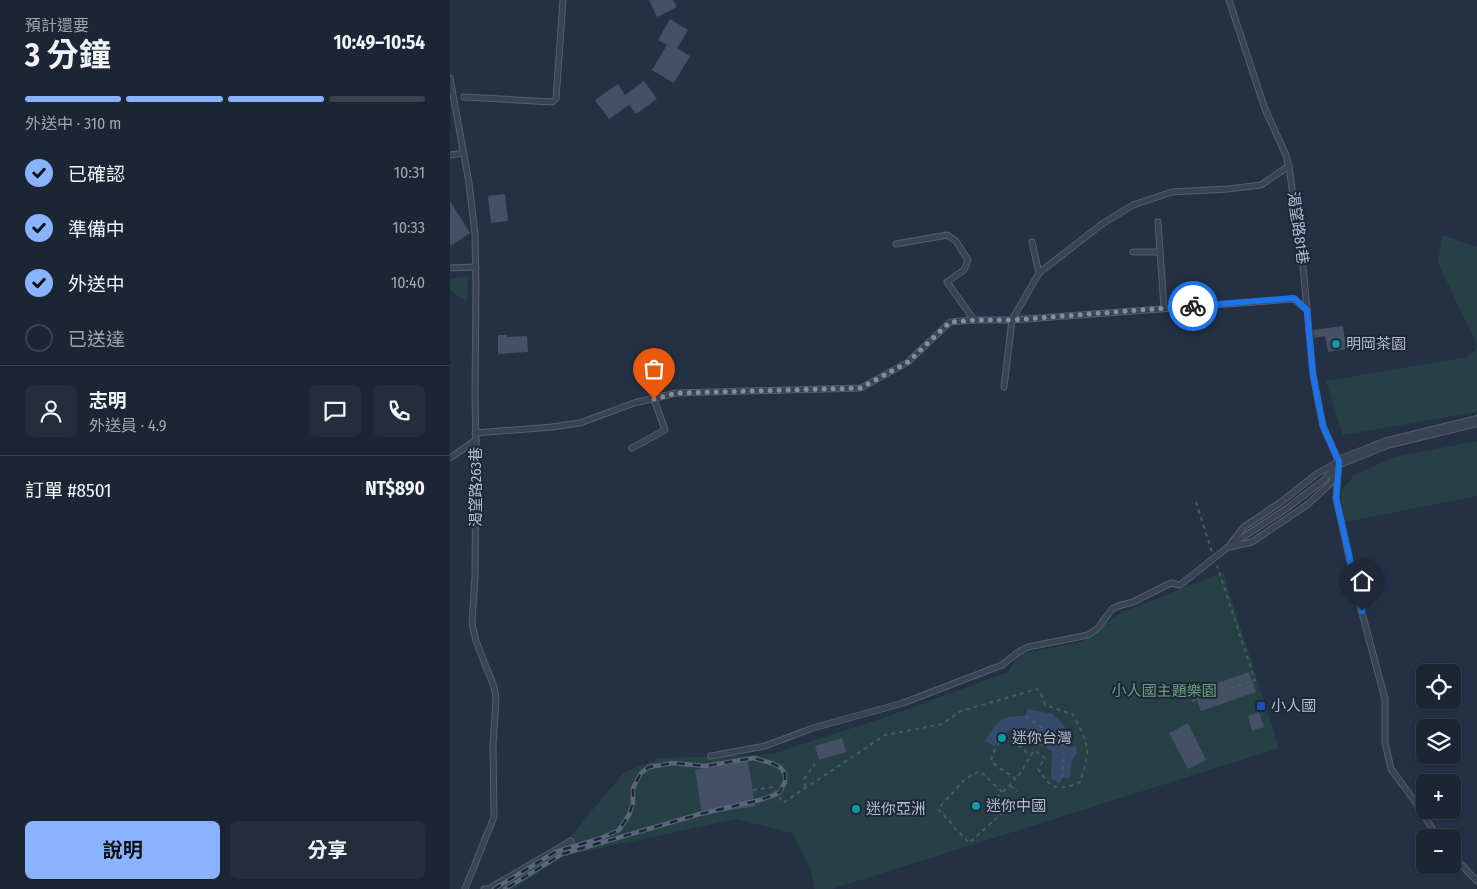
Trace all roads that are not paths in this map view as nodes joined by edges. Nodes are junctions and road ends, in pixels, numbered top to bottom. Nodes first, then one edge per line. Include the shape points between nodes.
1 (563, 0) edge
2 (1229, 0) edge
3 (450, 78) edge
4 (464, 97) dead end
5 (464, 153) junction
6 (450, 155) edge
7 (1288, 166) junction
8 (1158, 222) dead end
9 (1032, 242) dead end
10 (896, 244) dead end
11 (1133, 252) dead end
12 (1160, 252) junction
13 (476, 267) junction
14 (450, 268) edge
15 (1039, 273) junction
16 (1164, 308) junction
17 (1307, 310) junction
18 (974, 320) junction
19 (1012, 320) junction
20 (1004, 386) dead end
21 (654, 399) junction
22 (1477, 421) edge
23 (475, 434) junction
24 (476, 440) junction
25 (632, 448) dead end
26 (450, 458) edge
27 (1339, 462) junction
28 (1228, 547) junction
29 (711, 756) dead end
30 (1432, 829) edge
31 (571, 841) dead end
32 (1461, 864) edge
33 (1477, 881) edge
34 (465, 889) edge
35 (484, 889) edge

1 - 4 lane via 556,99 552,102
2 - 7 lane, 渴望路81巷 via 1265,109
3 - 5 lane, 渴望路263巷
5 - 6 lane
5 - 13 lane, 渴望路263巷
7 - 15 lane via 1261,185 1172,192 1133,205 1102,224
7 - 17 lane, 渴望路81巷
8 - 12 lane
9 - 15 lane
10 - 18 lane via 947,235 956,241 968,260 964,270 947,282
11 - 12 lane
12 - 16 lane
13 - 14 lane
13 - 23 lane, 渴望路263巷
15 - 19 lane
16 - 17 lane via 1294,298
16 - 19 lane
17 - 27 lane, 渴望路81巷 via 1313,375 1323,426
18 - 19 lane
18 - 21 lane via 950,322 908,362 861,388 676,393
19 - 20 lane
21 - 23 lane via 580,423
21 - 25 lane via 665,430
22 - 27 street via 1387,443
23 - 24 lane, 渴望路263巷
24 - 26 lane
24 - 34 lane, 渴望路263巷 via 472,624 496,698 492,745 494,817
27 - 28 lane via 1324,480
27 - 28 lane via 1331,483 1307,505 1252,542
27 - 30 lane via 1336,498 1385,700 1385,742 1391,769
28 - 29 lane via 1180,585 1172,583 1112,609 1098,628 1088,635 1028,647 1002,665 903,703 813,728 765,746
31 - 35 lane
32 - 33 lane

